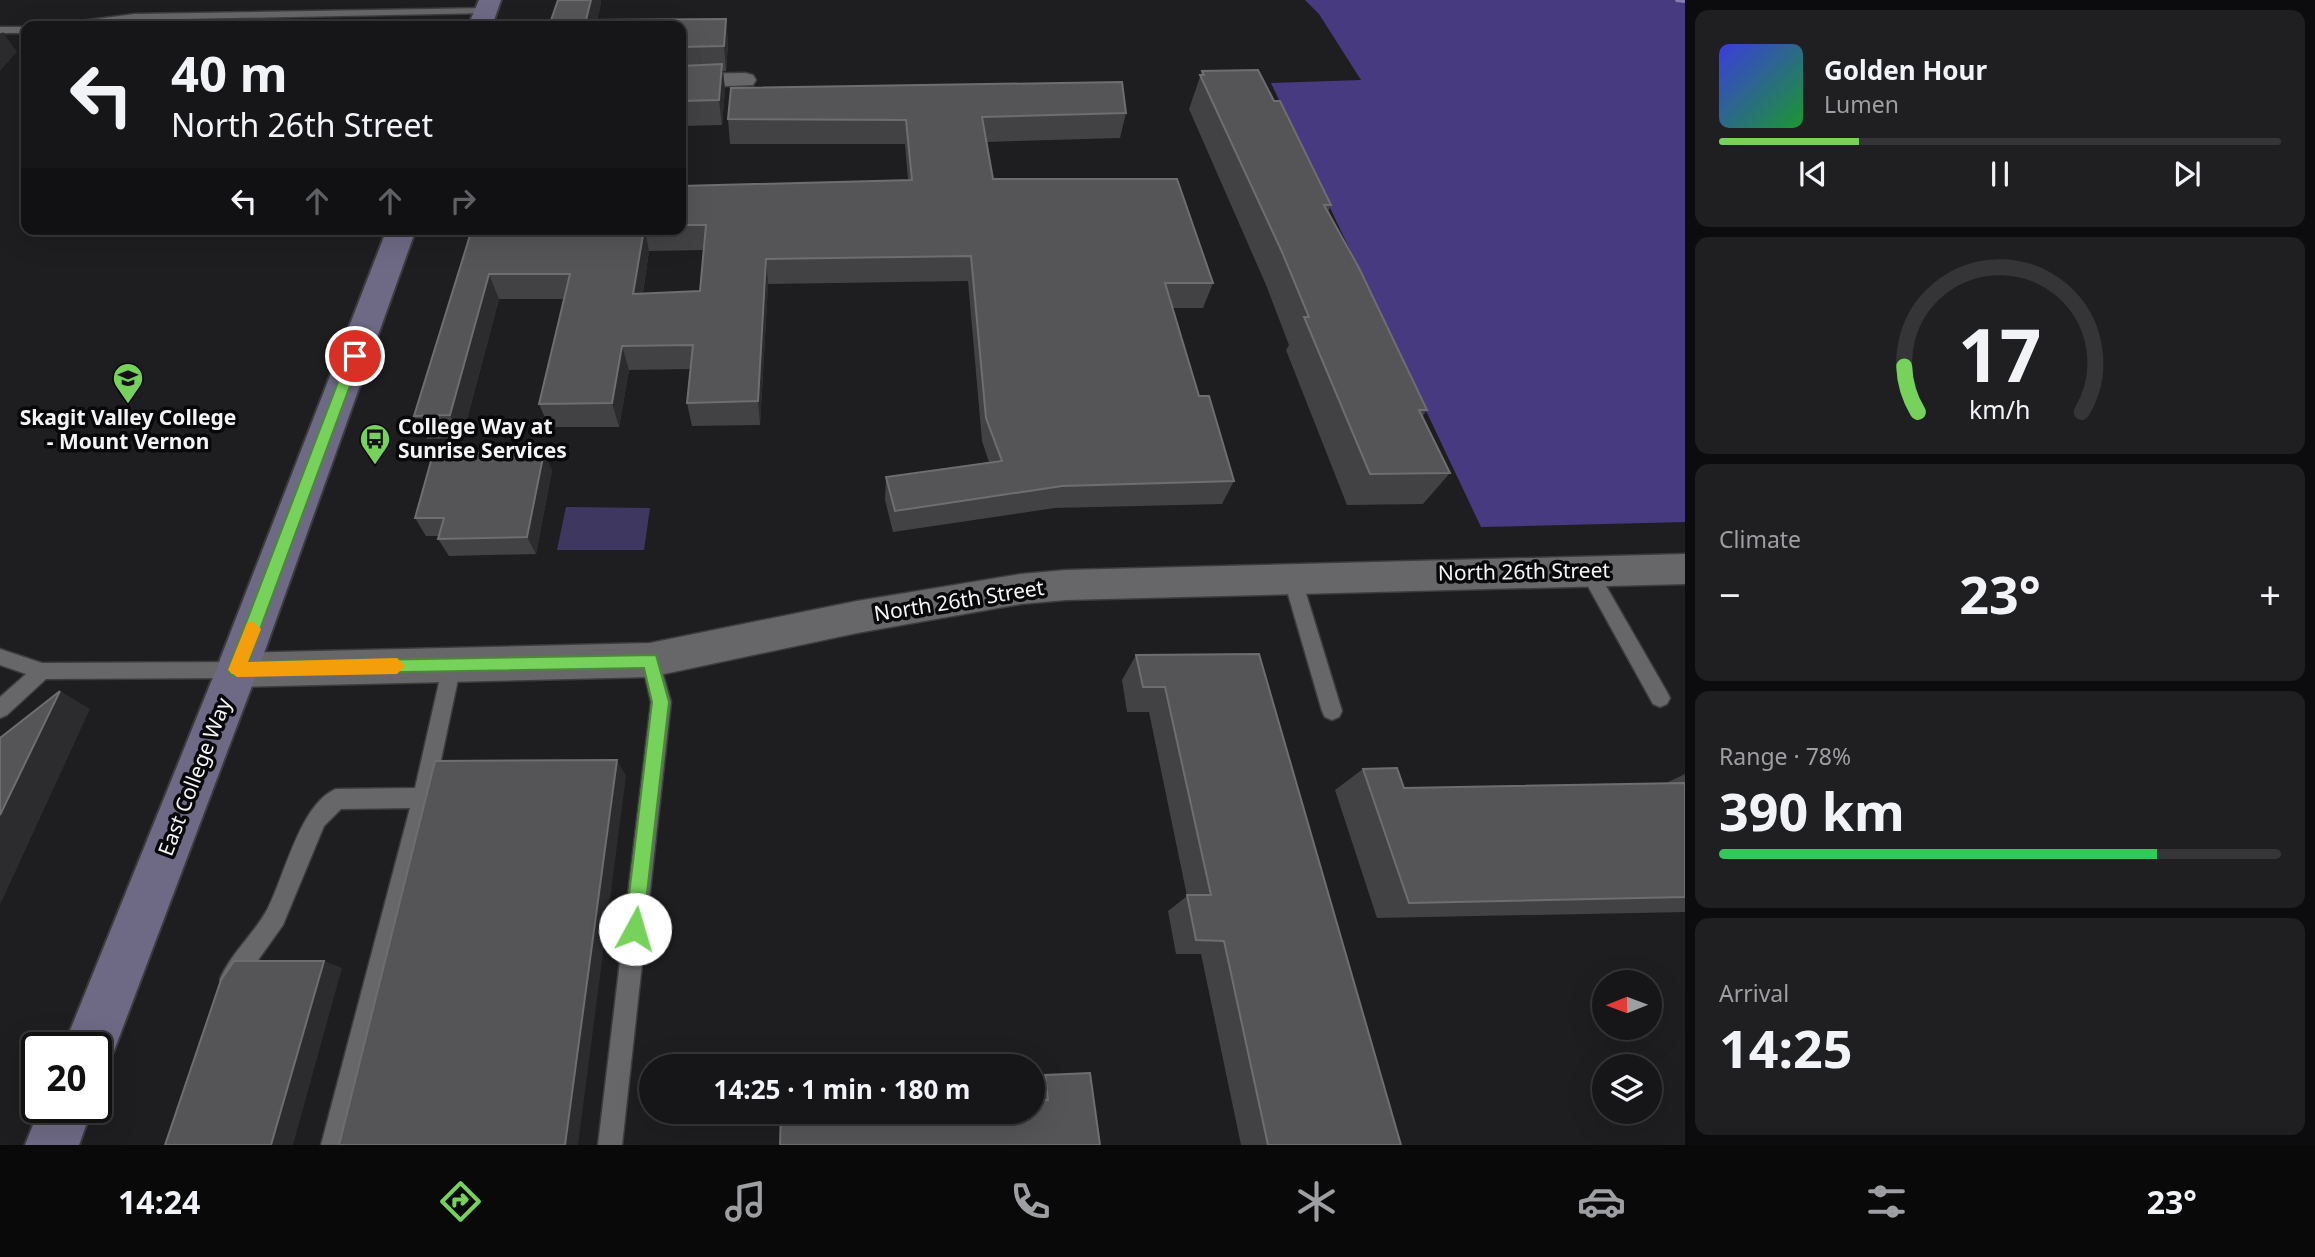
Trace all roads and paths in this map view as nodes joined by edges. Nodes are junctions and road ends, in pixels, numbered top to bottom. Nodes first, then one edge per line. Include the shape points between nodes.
1 (485, 12) edge
2 (104, 21) edge
3 (0, 30) edge
4 (21, 30) edge
5 (745, 80) dead end
6 (686, 81) edge
7 (400, 235) edge
8 (1685, 569) edge
9 (1588, 570) junction
10 (1292, 577) junction
11 (0, 657) edge
12 (650, 660) junction
13 (452, 665) junction
14 (237, 670) junction
15 (42, 671) junction
16 (1660, 698) dead end
17 (0, 709) edge
18 (1332, 711) dead end
19 (424, 798) junction
20 (222, 1005) edge
21 (95, 1032) edge
22 (60, 1123) edge
23 (52, 1145) edge
24 (333, 1145) edge
25 (610, 1145) edge

1 - 2 lane
3 - 4 lane
5 - 6 street
7 - 14 main road, East College Way
8 - 9 street, North 26th Street
9 - 10 street, North 26th Street
9 - 16 lane
10 - 12 street, North 26th Street via 1021,589
10 - 18 lane
11 - 15 lane
12 - 13 street, North 26th Street
12 - 25 lane via 661,702
13 - 14 street, North 26th Street
13 - 19 lane
14 - 15 lane
14 - 21 main road, East College Way
15 - 17 lane
19 - 20 lane via 337,799 317,820 275,917 231,980
19 - 24 lane
22 - 23 main road

